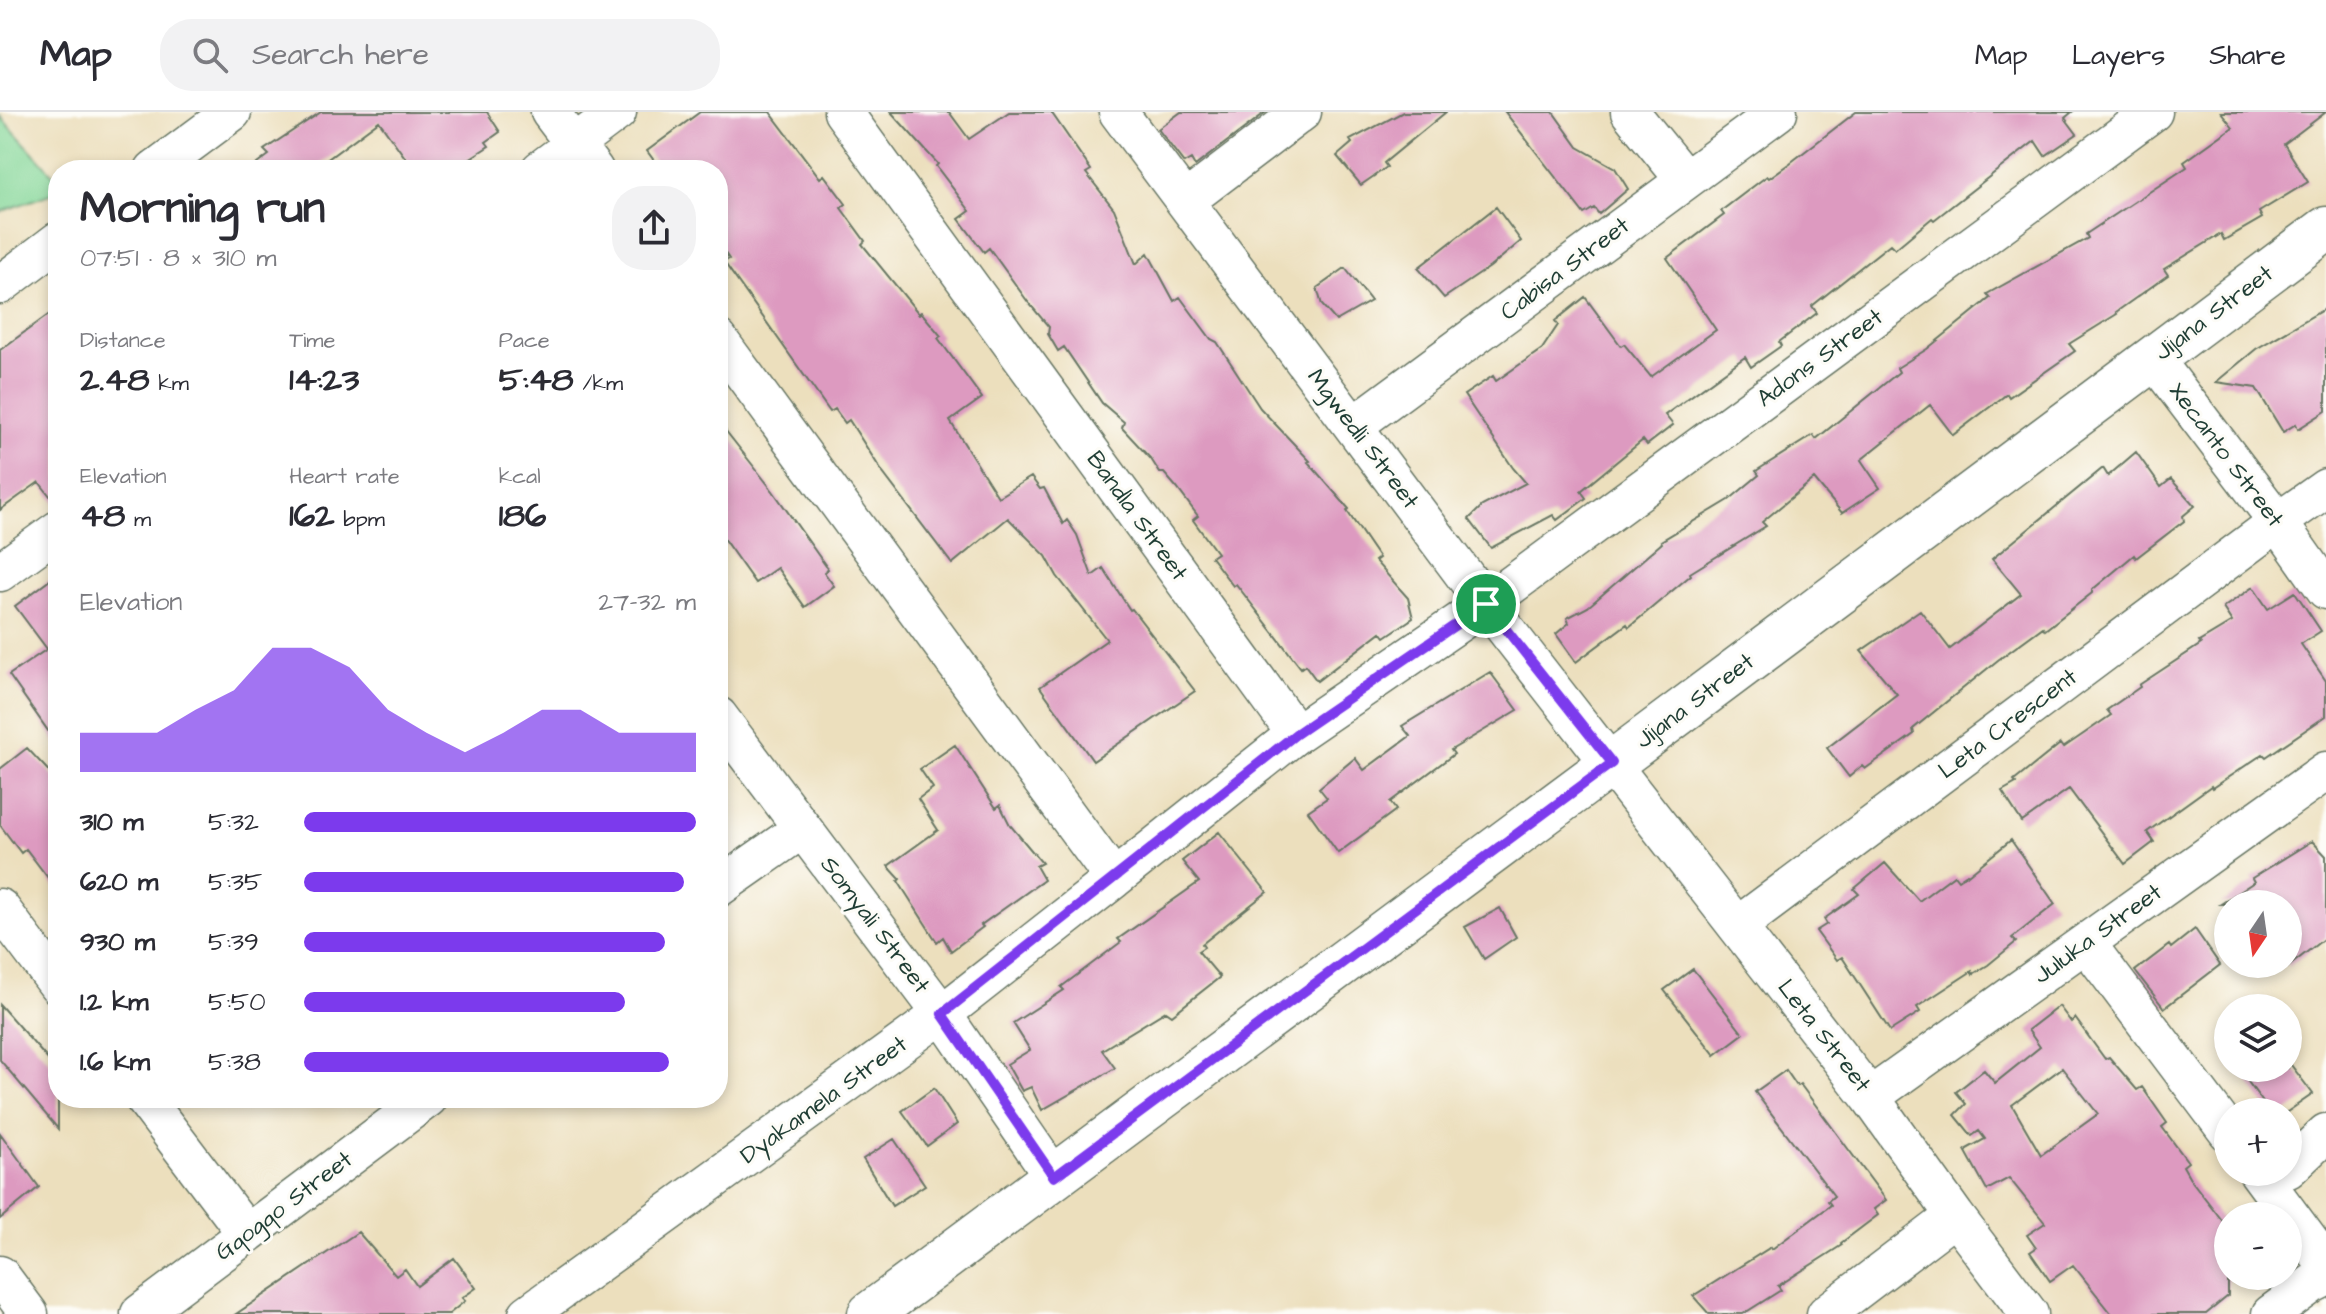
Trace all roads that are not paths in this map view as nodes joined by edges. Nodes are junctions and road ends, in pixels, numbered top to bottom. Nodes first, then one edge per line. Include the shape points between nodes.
1 (232, 112) edge
2 (550, 112) edge
3 (617, 112) edge
4 (843, 112) edge
5 (1118, 112) edge
6 (1302, 112) edge
7 (1630, 112) edge
8 (1778, 112) edge
9 (2153, 112) edge
10 (585, 157) edge
11 (167, 160) edge
12 (1685, 180) junction
13 (1185, 201) junction
14 (2326, 229) edge
15 (48, 249) edge
16 (0, 285) edge
17 (728, 353) edge
18 (2154, 359) junction
19 (1353, 426) junction
20 (2326, 488) edge
21 (2278, 522) junction
22 (48, 537) edge
23 (0, 572) edge
24 (2326, 590) edge
25 (1486, 604) junction
26 (728, 729) edge
27 (1296, 734) junction
28 (1612, 763) junction
29 (2326, 771) edge
30 (802, 829) junction
31 (1114, 879) junction
32 (728, 881) edge
33 (0, 908) edge
34 (1739, 925) junction
35 (2086, 943) junction
36 (48, 972) edge
37 (942, 1014) junction
38 (1870, 1097) junction
39 (152, 1108) edge
40 (415, 1108) edge
41 (2214, 1113) edge
42 (2326, 1133) edge
43 (2302, 1153) edge
44 (1054, 1177) junction
45 (2281, 1186) edge
46 (1955, 1216) junction
47 (247, 1234) junction
48 (2326, 1264) edge
49 (0, 1275) edge
50 (2326, 1277) edge
51 (29, 1314) edge
52 (140, 1314) edge
53 (528, 1314) edge
54 (870, 1314) edge
55 (1826, 1314) edge
56 (2029, 1314) edge
57 (2271, 1314) edge

1 - 11 street
2 - 10 street
3 - 10 street
4 - 27 street, Bandla Street
5 - 13 street, Mgwedli Street
6 - 13 street
7 - 12 street
8 - 12 street, Cabisa Street
9 - 25 street, Adons Street
12 - 19 street, Cabisa Street
13 - 19 street, Mgwedli Street
14 - 18 street, Jijana Street
15 - 16 street
17 - 31 street
18 - 21 street, Xecanto Street
18 - 28 street, Jijana Street
19 - 25 street, Mgwedli Street
20 - 21 street
21 - 24 street, Xecanto Street
21 - 34 street, Leta Crescent
22 - 23 street
25 - 27 street
25 - 28 street, Mgwedli Street
26 - 30 street, Somyali Street
27 - 31 street, Dyakamela Street
28 - 34 street, Leta Street
28 - 44 street, Jijana Street
29 - 35 street, Juluka Street
30 - 32 street
30 - 37 street, Somyali Street
31 - 37 street, Dyakamela Street
33 - 36 street
34 - 38 street, Leta Street
35 - 38 street, Juluka Street
35 - 41 street
37 - 44 street, Somyali Street
37 - 53 street, Dyakamela Street
38 - 46 street, Leta Street
39 - 47 street
40 - 47 street, Gqogqo Street
42 - 43 street
44 - 54 street, Jijana Street
45 - 48 street
46 - 55 street
46 - 56 street, Leta Street
47 - 52 street, Gqogqo Street
49 - 51 street
50 - 57 street

